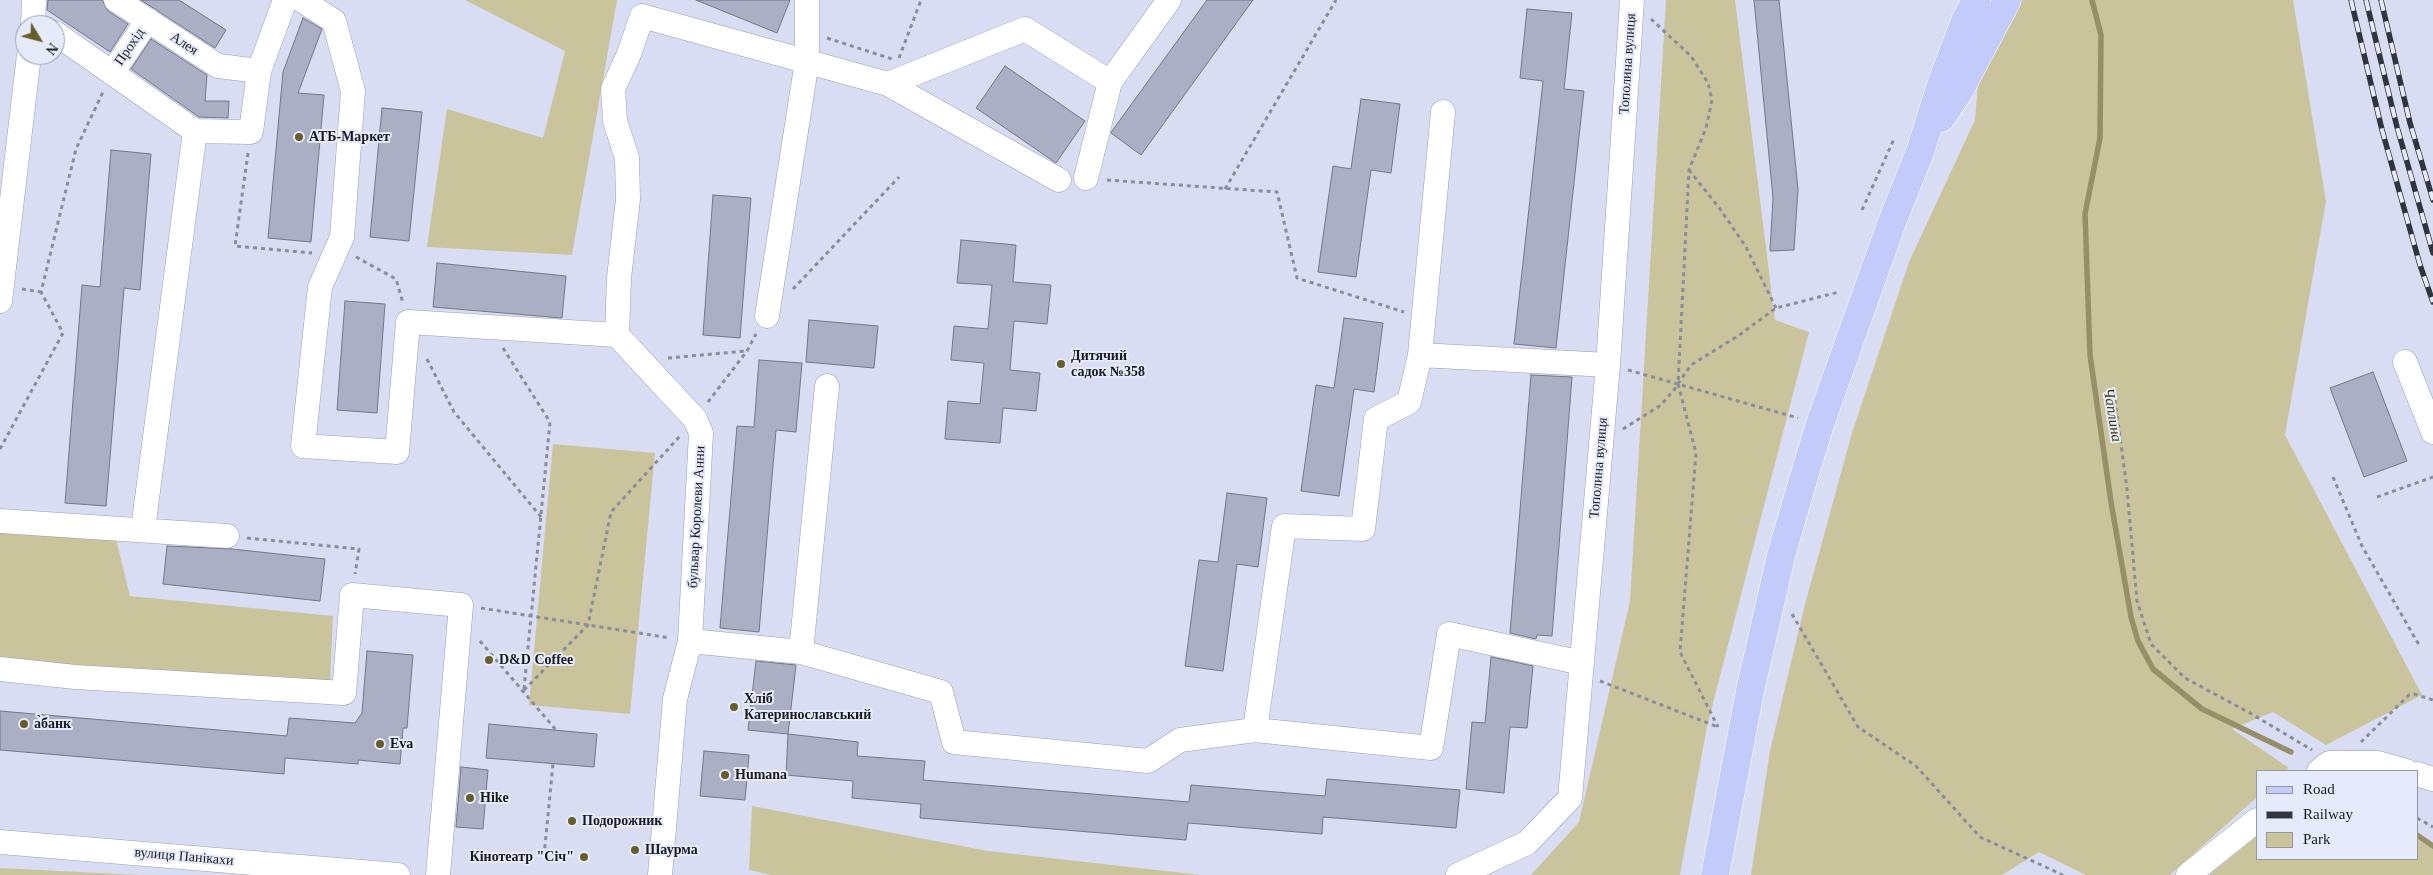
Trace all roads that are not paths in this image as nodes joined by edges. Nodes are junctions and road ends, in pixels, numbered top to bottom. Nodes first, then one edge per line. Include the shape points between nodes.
1 (116, 0) edge
2 (285, 0) edge
3 (301, 0) edge
4 (807, 0) edge
5 (1169, 0) edge
6 (1976, 0) edge
7 (2007, 0) edge
8 (1632, 1) edge
9 (640, 8) edge
10 (148, 20) junction
11 (65, 40) edge
12 (807, 61) junction
13 (28, 65) edge
14 (259, 70) junction
15 (112, 73) junction
16 (1110, 82) junction
17 (888, 84) junction
18 (1443, 112) dead end
19 (195, 131) junction
20 (1921, 149) junction
21 (1086, 178) road end
22 (1059, 180) dead end
23 (0, 300) edge
24 (767, 316) road end
25 (617, 335) junction
26 (1420, 356) junction
27 (2404, 362) dead end
28 (1608, 365) junction
29 (827, 386) dead end
30 (2433, 432) edge
31 (0, 521) edge
32 (143, 529) junction
33 (227, 536) road end
34 (690, 641) junction
35 (801, 652) junction
36 (1581, 668) junction
37 (0, 669) edge
38 (1254, 730) junction
39 (2324, 767) edge
40 (2402, 770) edge
41 (2418, 774) edge
42 (2433, 779) edge
43 (2256, 821) edge
44 (0, 842) edge
45 (200, 867) edge
46 (398, 875) edge
47 (438, 875) edge
48 (660, 875) edge
49 (1458, 875) edge
50 (1715, 875) edge
51 (2188, 875) edge

1 - 10 street, Алея
2 - 14 street
3 - 25 street via 334,21 352,91 342,237 320,288 303,446 397,452 408,322
4 - 12 street
5 - 16 street
6 - 20 main road via 1941,85
7 - 20 main road via 1958,93
8 - 28 street, Тополина вулиця
9 - 12 street
9 - 25 street via 629,54 613,89 615,121 627,158 628,199 619,278
10 - 14 street, Алея via 218,66
10 - 15 street, Прохід
11 - 15 street
12 - 17 street
12 - 24 street
13 - 23 street
14 - 19 street via 251,132
15 - 19 street
16 - 17 street via 1025,29
16 - 21 street
17 - 22 street
18 - 26 street
19 - 32 street
20 - 50 main road via 1820,424 1784,547 1750,691
25 - 34 street, бульвар Королеви Анни via 695,419 701,433
26 - 28 street
26 - 38 street via 1409,402 1376,419 1363,529 1284,526
27 - 30 street
28 - 36 street, Тополина вулиця
29 - 35 street
31 - 32 street
32 - 33 street
34 - 35 street
34 - 48 street, бульвар Королеви Анни via 675,699
35 - 38 street via 941,692 954,742 1148,761 1180,740
36 - 38 street via 1449,634 1431,748
36 - 49 street, Тополина вулиця via 1570,798 1527,843
37 - 47 street via 344,693 352,595 460,611
39 - 40 street via 2378,763
41 - 42 street
43 - 51 street
44 - 45 street, вулиця Панікахи
45 - 46 street, вулиця Панікахи

